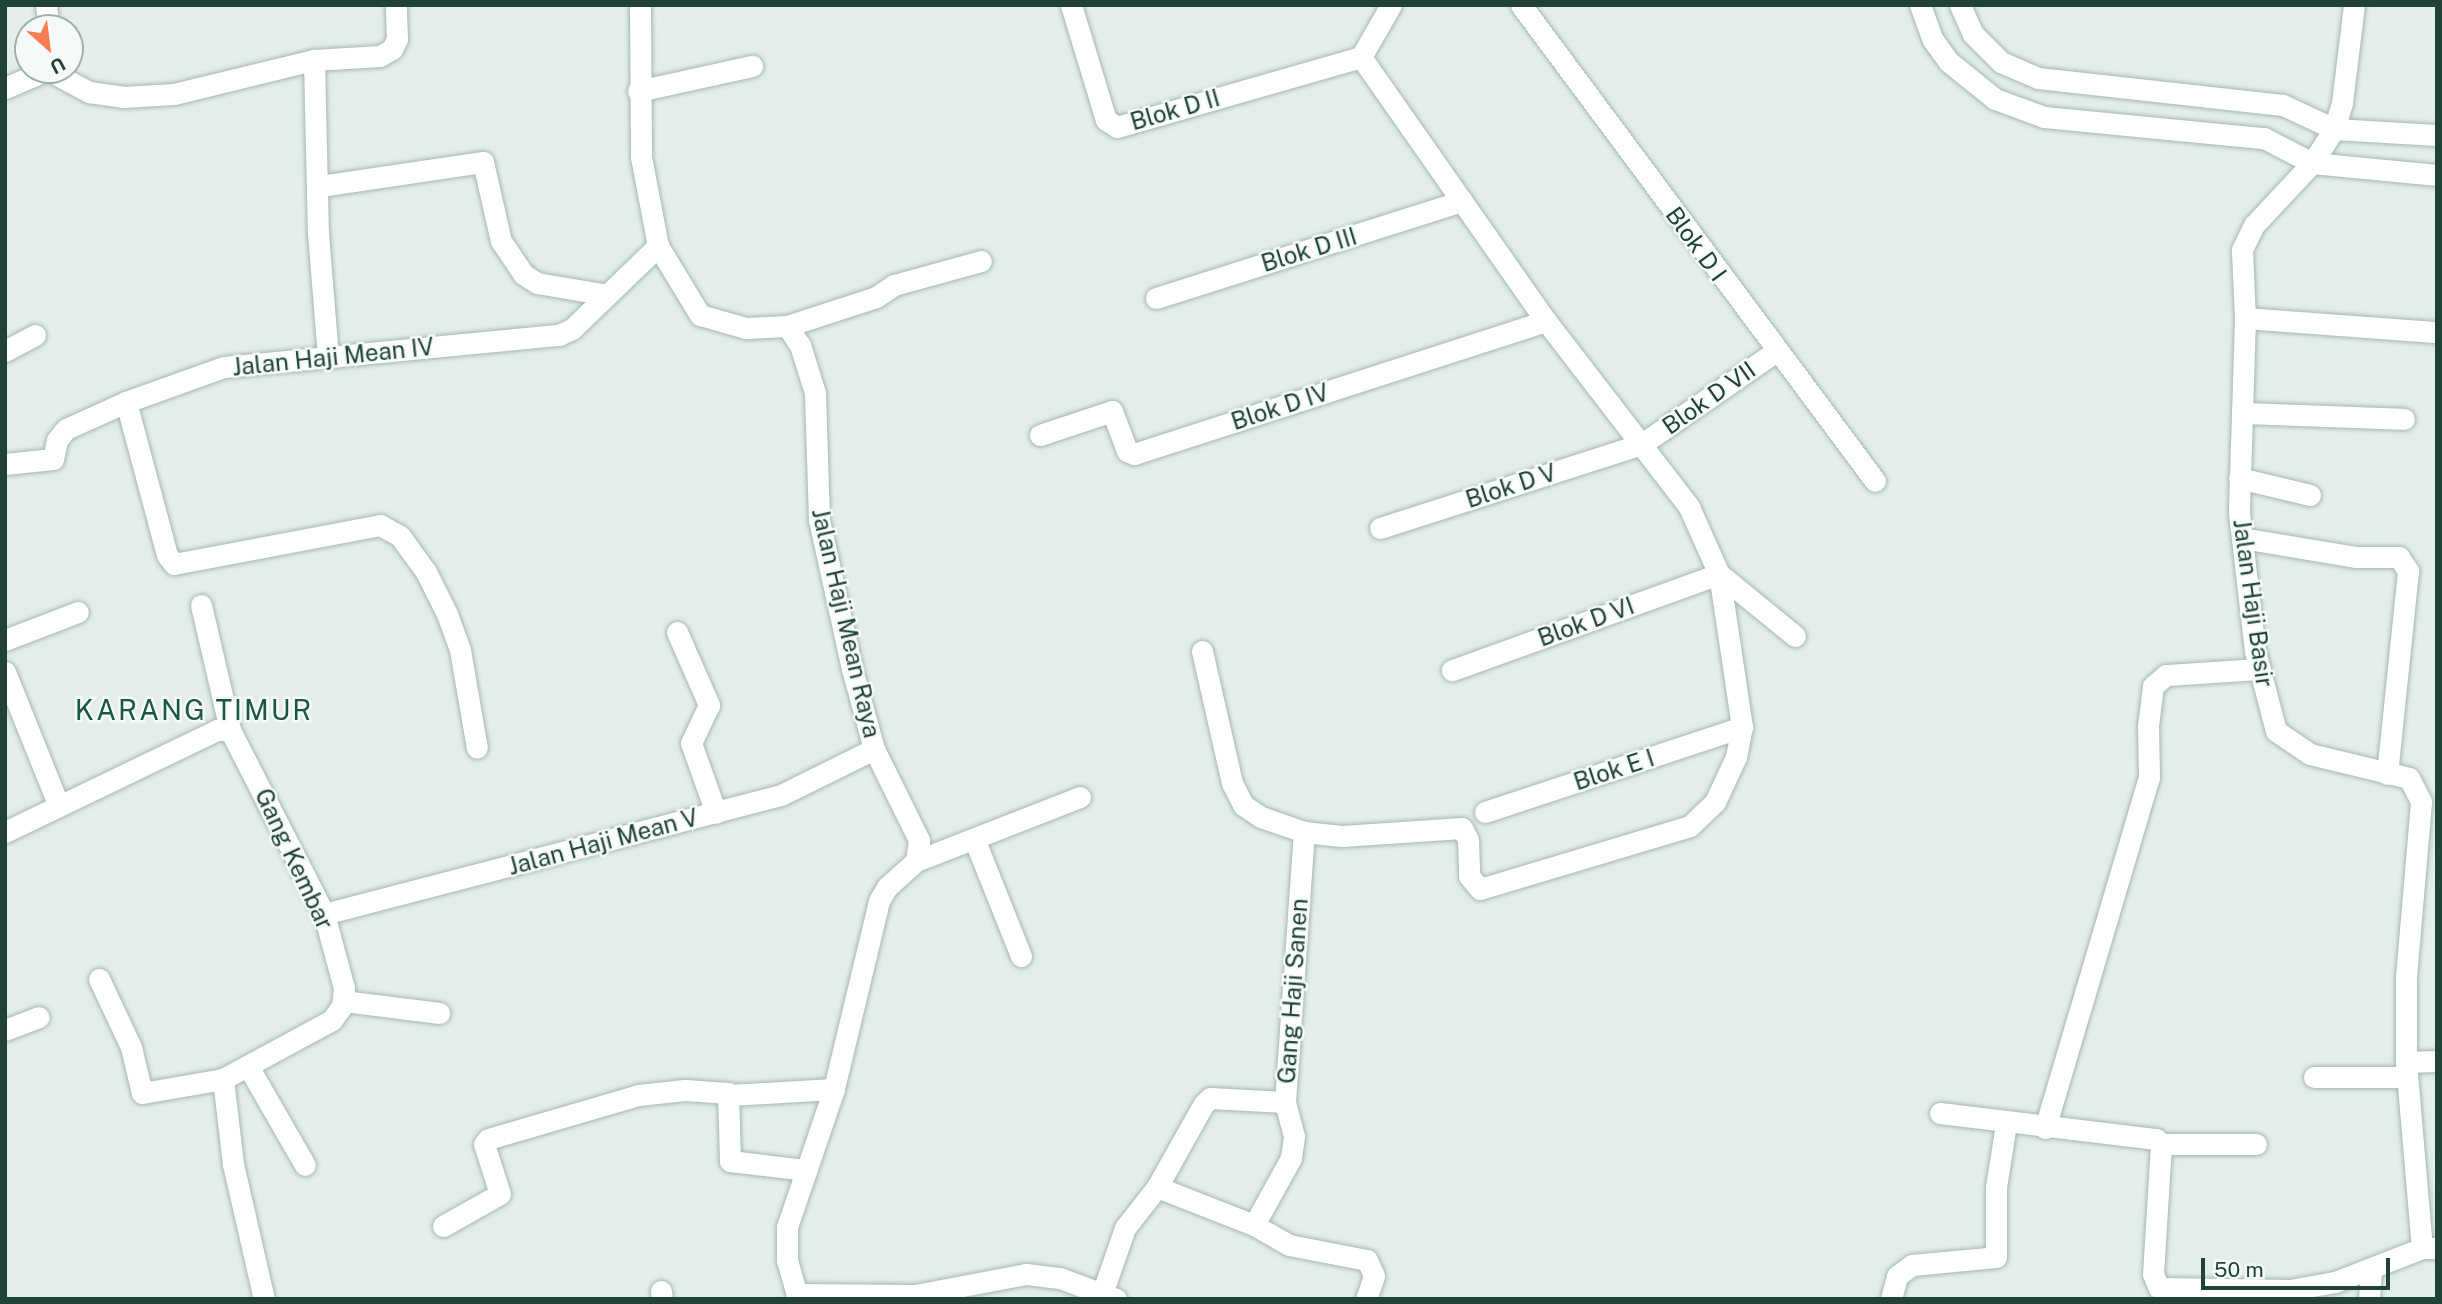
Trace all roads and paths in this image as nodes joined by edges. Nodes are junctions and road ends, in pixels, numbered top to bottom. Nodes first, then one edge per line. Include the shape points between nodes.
1 (396, 5) edge
2 (640, 5) edge
3 (1071, 5) edge
4 (1391, 5) edge
5 (1521, 5) edge
6 (1920, 5) edge
7 (1959, 5) edge
8 (2354, 5) edge
9 (1361, 57) junction
10 (314, 60) junction
11 (752, 66) dead end
12 (74, 84) edge
13 (638, 91) junction
14 (2283, 104) junction
15 (2334, 129) junction
16 (2437, 135) edge
17 (2263, 138) junction
18 (2312, 163) junction
19 (2437, 175) edge
20 (320, 186) junction
21 (1462, 201) junction
22 (658, 246) junction
23 (981, 261) dead end
24 (607, 295) junction
25 (1156, 298) dead end
26 (2245, 318) junction
27 (1546, 321) junction
28 (787, 326) junction
29 (2437, 332) edge
30 (35, 335) dead end
31 (5, 351) edge
32 (1775, 352) junction
33 (327, 356) junction
34 (126, 401) junction
35 (2242, 413) junction
36 (2404, 419) dead end
37 (1040, 435) dead end
38 (1642, 444) junction
39 (5, 464) edge
40 (2239, 478) junction
41 (1875, 481) dead end
42 (2310, 495) dead end
43 (1380, 528) dead end
44 (2242, 538) junction
45 (1719, 575) junction
46 (201, 606) dead end
47 (78, 612) dead end
48 (677, 632) dead end
49 (1796, 636) dead end
50 (5, 640) edge
51 (1202, 651) dead end
52 (2260, 669) junction
53 (1452, 670) dead end
54 (5, 672) edge
55 (1742, 727) junction
56 (230, 730) junction
57 (477, 748) dead end
58 (874, 749) junction
59 (2387, 774) junction
60 (1080, 797) dead end
61 (59, 806) junction
62 (1485, 812) dead end
63 (716, 813) junction
64 (5, 832) edge
65 (1304, 832) junction
66 (975, 841) junction
67 (916, 861) junction
68 (324, 914) junction
69 (1021, 956) dead end
70 (99, 979) dead end
71 (343, 1001) junction
72 (439, 1013) dead end
73 (39, 1017) dead end
74 (5, 1030) edge
75 (2437, 1061) edge
76 (248, 1066) junction
77 (2406, 1069) junction
78 (2314, 1077) dead end
79 (223, 1079) junction
80 (834, 1089) junction
81 (729, 1095) junction
82 (1285, 1102) junction
83 (1940, 1113) dead end
84 (2006, 1124) junction
85 (2045, 1128) junction
86 (2161, 1144) junction
87 (2256, 1144) dead end
88 (305, 1165) dead end
89 (806, 1170) junction
90 (1157, 1187) junction
91 (1254, 1225) junction
92 (443, 1226) dead end
93 (2430, 1248) edge
94 (2371, 1270) junction
95 (1109, 1295) edge
96 (797, 1296) edge
97 (264, 1299) edge
98 (1366, 1299) edge
99 (1891, 1299) edge
100 (2369, 1299) edge

1 - 10 street via 392,49 380,56
2 - 13 street
3 - 9 street, Blok D II via 1106,120 1117,127
4 - 9 street
5 - 32 street, Blok D I
6 - 17 street via 1933,40 1949,62 1995,99 2044,117
7 - 14 street via 1973,34 2001,62 2038,78
8 - 15 street, Jalan Haji Basir via 2342,103
9 - 21 street
10 - 12 street via 174,94 123,97 89,92
10 - 20 street
11 - 13 street
13 - 22 street via 641,157
14 - 15 street
14 - 17 street
15 - 16 street
15 - 18 street, Jalan Haji Basir
17 - 18 street
18 - 19 street
18 - 26 street, Jalan Haji Basir via 2247,237 2242,250
20 - 24 street via 483,162 501,241 523,274 537,283
20 - 33 street via 318,233
21 - 25 street, Blok D III
21 - 27 street
22 - 24 street, Jalan Haji Mean IV
22 - 28 street via 700,315 746,328
23 - 28 street via 894,285 869,300
24 - 33 street, Jalan Haji Mean IV via 559,335
26 - 29 street
26 - 35 street, Jalan Haji Basir
27 - 37 street, Blok D IV via 1134,454 1127,451 1112,411
27 - 38 street
28 - 58 street, Jalan Haji Mean Raya via 800,345 815,393 819,520
30 - 31 street
32 - 38 street, Blok D VII
32 - 41 street, Blok D I
33 - 34 street, Jalan Haji Mean IV via 225,367
34 - 39 street, Jalan Haji Mean IV via 60,434 53,459
34 - 57 street via 167,555 174,564 380,525 390,527 426,572 447,614 460,650
35 - 36 street
35 - 40 street, Jalan Haji Basir
38 - 43 street, Blok D V
38 - 45 street via 1689,507
40 - 42 street
40 - 44 street, Jalan Haji Basir
44 - 52 street, Jalan Haji Basir
44 - 59 street via 2356,557 2399,557 2408,571
45 - 49 street
45 - 53 street, Blok D VI
45 - 55 street
46 - 56 street, Gang Kembar
47 - 50 street
48 - 63 street via 709,705 691,743
51 - 65 street via 1232,783 1243,805 1261,817
52 - 59 street, Jalan Haji Basir via 2277,732 2310,754
52 - 85 street via 2166,675 2153,686 2149,778
54 - 61 street
55 - 62 street, Blok E I
55 - 65 street via 1736,757 1716,802 1690,826 1498,887 1480,890 1473,886 1468,840 1462,828 1342,836
56 - 61 street via 217,730
56 - 68 street, Gang Kembar
58 - 63 street, Jalan Haji Mean V via 780,795
58 - 67 street, Jalan Haji Mean Raya via 919,840
59 - 77 street, Jalan Haji Basir via 2409,778 2421,802 2406,977
60 - 66 street
61 - 64 street
63 - 68 street, Jalan Haji Mean V
65 - 82 street, Gang Haji Sanen
66 - 67 street
66 - 69 street
67 - 80 street via 887,887 879,901
68 - 71 street, Gang Kembar via 344,988
70 - 79 street via 131,1047 142,1093 148,1096
71 - 72 street
71 - 76 street via 332,1020
73 - 74 street
75 - 77 street
76 - 79 street
76 - 88 street
77 - 78 street
77 - 93 street, Jalan Haji Basir
79 - 97 street via 233,1164
80 - 81 street
80 - 89 street
81 - 89 street via 730,1161
81 - 92 street via 685,1090 638,1095 488,1139 484,1144 500,1194
82 - 90 street, Gang Haji Sanen via 1210,1098 1172,1153
82 - 91 street via 1294,1136 1291,1158
83 - 84 street
84 - 85 street
84 - 99 street via 1996,1187 1996,1257 1912,1265 1897,1276
85 - 86 street via 2156,1139
86 - 87 street
86 - 94 street via 2153,1274 2159,1288 2290,1290 2335,1283
89 - 96 street via 787,1227 787,1260
90 - 91 street
90 - 95 street, Gang Haji Sanen via 1116,1245
91 - 98 street via 1289,1245 1367,1260 1374,1276
93 - 94 street
94 - 100 street
95 - 96 street via 1060,1278 1026,1274 915,1295

